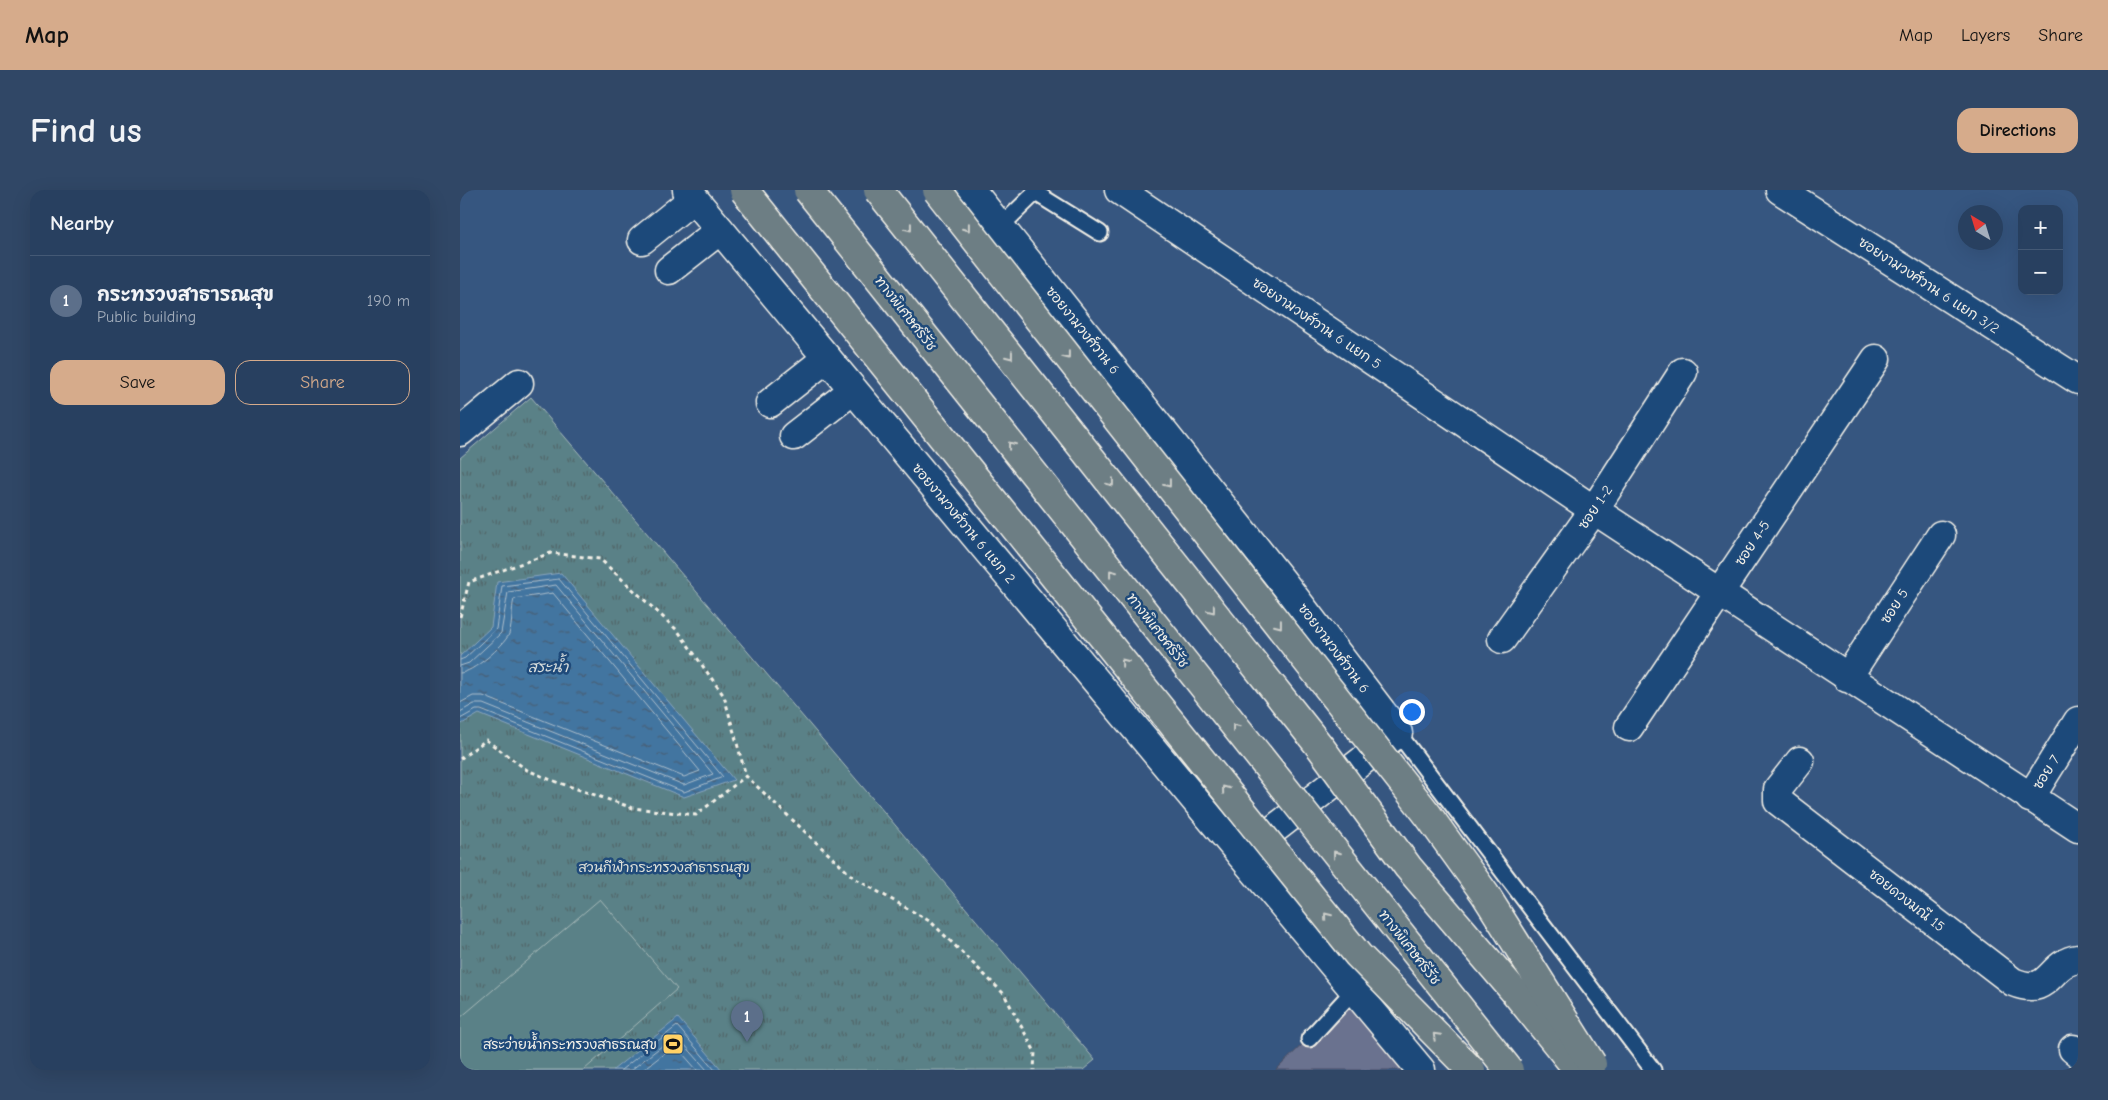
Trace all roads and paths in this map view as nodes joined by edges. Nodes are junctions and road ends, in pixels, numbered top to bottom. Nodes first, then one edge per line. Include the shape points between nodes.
1 (744, 190) edge
2 (808, 190) edge
3 (878, 190) edge
4 (936, 190) edge
5 (971, 190) edge
6 (1119, 190) edge
7 (1780, 190) edge
8 (690, 194) edge
9 (1000, 227) junction
10 (720, 230) junction
11 (1100, 234) dead end
12 (642, 240) dead end
13 (669, 270) dead end
14 (827, 358) junction
15 (1876, 359) dead end
16 (1683, 372) dead end
17 (2078, 380) edge
18 (519, 383) dead end
19 (853, 390) junction
20 (770, 403) dead end
21 (460, 432) edge
22 (794, 436) dead end
23 (1594, 510) junction
24 (1941, 534) dead end
25 (1719, 592) junction
26 (460, 617) edge
27 (1502, 639) dead end
28 (1847, 678) junction
29 (2078, 721) edge
30 (1629, 727) dead end
31 (1398, 733) junction
32 (460, 759) edge
33 (1800, 760) dead end
34 (746, 776) junction
35 (2030, 798) junction
36 (2078, 828) edge
37 (1241, 855) junction
38 (2078, 958) edge
39 (1354, 990) junction
40 (1301, 1048) edge
41 (1034, 1070) edge
42 (1420, 1070) edge
43 (1471, 1070) edge
44 (1509, 1070) edge
45 (1578, 1070) edge
46 (1596, 1070) edge
47 (1654, 1070) edge

43 -> 1 highway, bridge via 1358,955
44 -> 2 highway, ทางพิเศษศรีรัช, bridge
3 -> 45 highway, bridge via 1321,748 1408,867
4 -> 46 highway, bridge via 1428,815 1485,894
5 - 9 street, ซอยงามวงศ์วาน 6
6 - 23 street, ซอยงามวงศ์วาน 6 แยก 5
7 - 17 street, ซอยงามวงศ์วาน 6 แยก 3/2
8 - 10 street, ซอยงามวงศ์วาน 6 แยก 2
8 - 12 street
9 - 11 lane via 1033,195 1039,195
9 - 31 street, ซอยงามวงศ์วาน 6 via 1282,581
10 - 13 street
10 - 14 street, ซอยงามวงศ์วาน 6 แยก 2
14 - 19 street, ซอยงามวงศ์วาน 6 แยก 2
14 - 20 street
15 - 25 street, ซอย 4-5
16 - 23 street, ซอย 1-2
18 - 21 street
19 - 22 street
19 - 37 street, ซอยงามวงศ์วาน 6 แยก 2
23 - 25 street, ซอยงามวงศ์วาน 6 แยก 5
23 - 27 street, ซอย 1-2
24 - 28 street, ซอย 5
25 - 28 street, ซอยงามวงศ์วาน 6 แยก 5
25 - 30 street, ซอย 4-5
26 - 34 path via 469,582 551,553 600,560 678,631 724,696
28 - 35 street, ซอยงามวงศ์วาน 6 แยก 5
29 - 35 street, ซอย 7
31 - 37 street
31 - 47 lane
32 - 34 path via 486,740 527,770 551,780 633,808 696,815
33 - 38 street, ซอยดวงมณี 15 via 1778,789 1778,801 2014,982 2027,987 2038,986 2067,960
34 - 41 path via 854,878 931,922 1004,994 1035,1052
35 - 36 street, ซอยงามวงศ์วาน 6 แยก 5
37 - 39 street
39 - 40 lane
39 - 42 street

